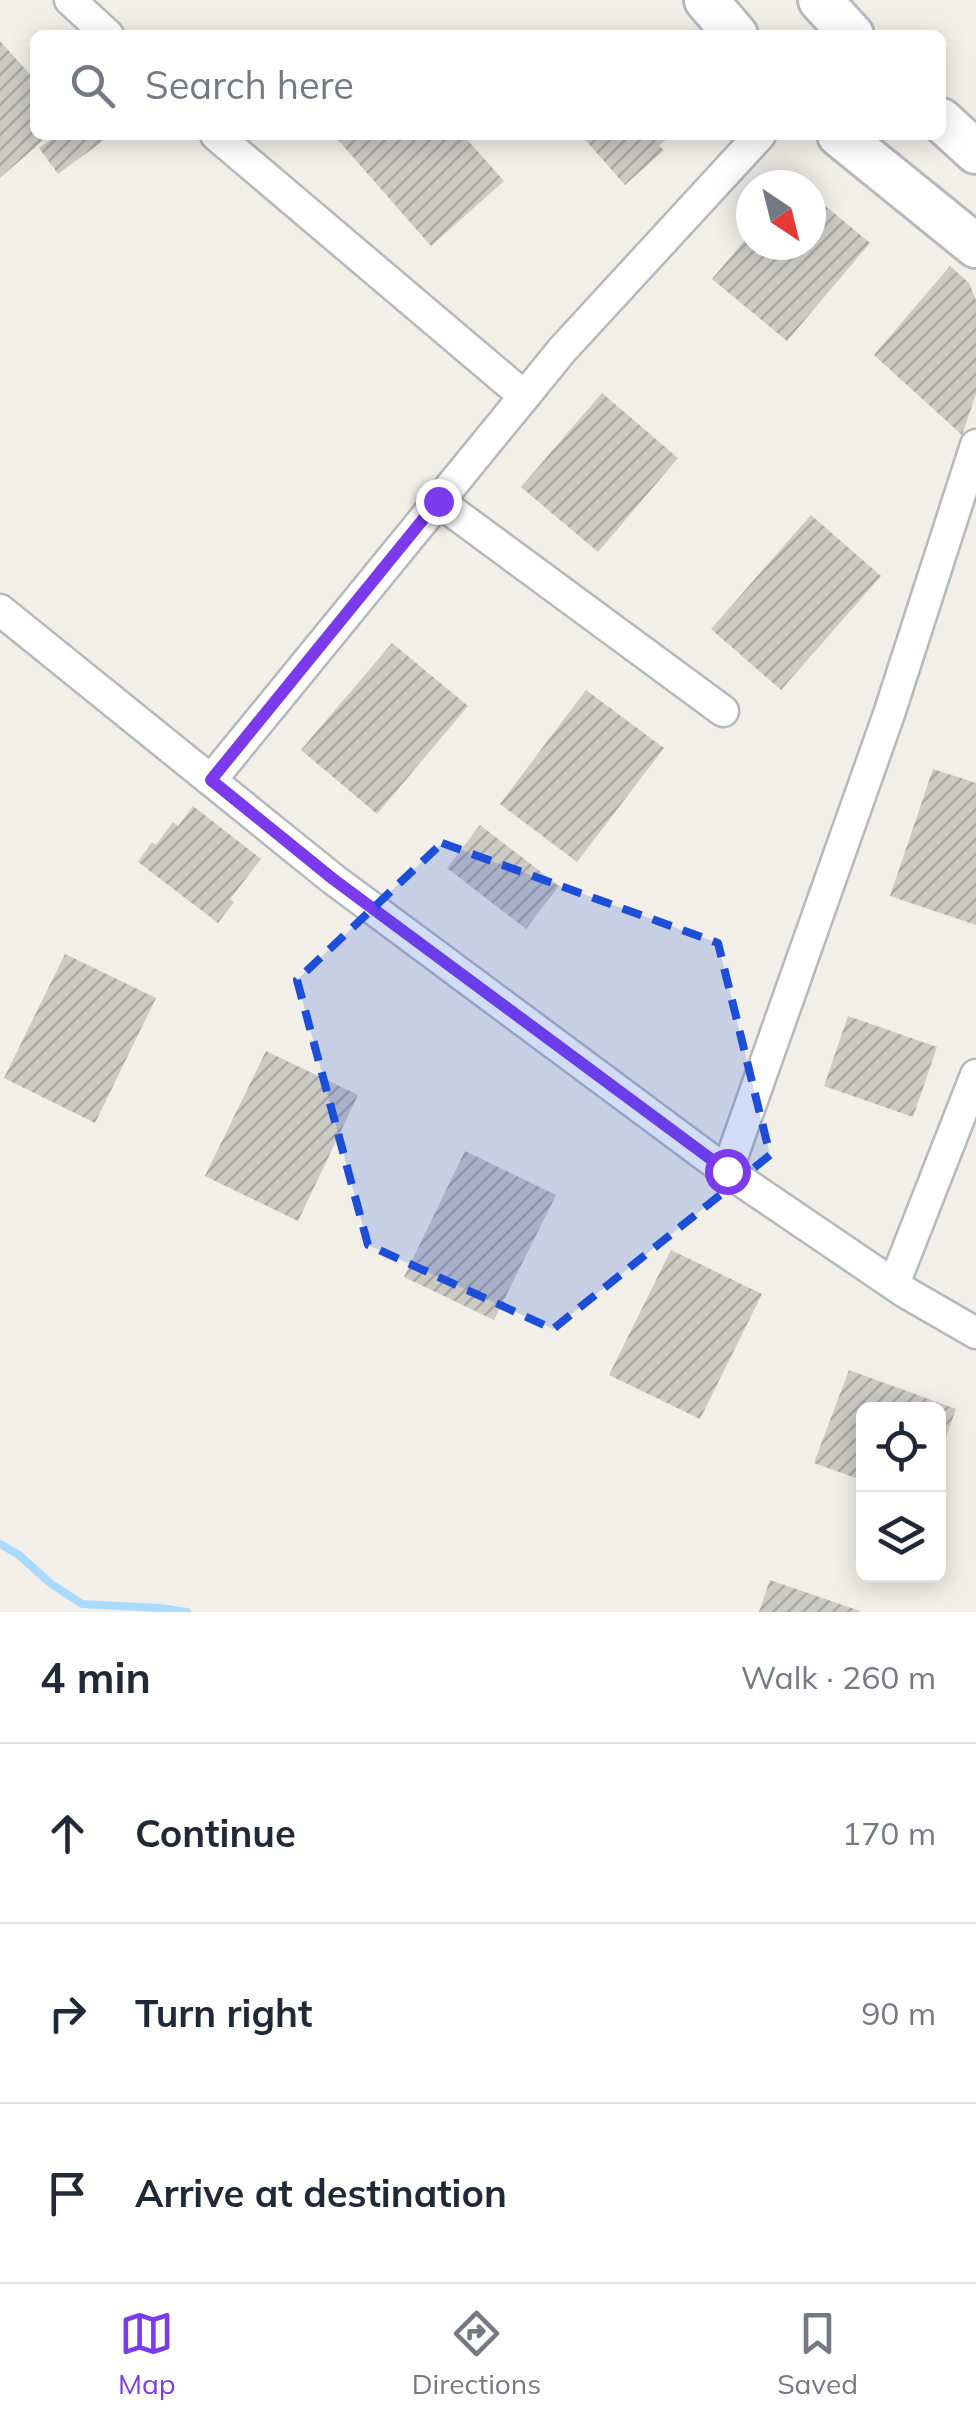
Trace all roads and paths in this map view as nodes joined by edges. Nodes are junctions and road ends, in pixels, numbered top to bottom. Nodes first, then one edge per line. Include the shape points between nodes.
1 (70, 0) edge
2 (706, 0) edge
3 (820, 0) edge
4 (103, 30) edge
5 (732, 30) edge
6 (847, 30) edge
7 (946, 125) edge
8 (222, 140) edge
9 (755, 140) edge
10 (845, 140) edge
11 (976, 152) edge
12 (976, 246) edge
13 (524, 396) junction
14 (976, 445) edge
15 (438, 501) junction
16 (0, 610) edge
17 (723, 711) dead end
18 (211, 780) junction
19 (976, 1075) edge
20 (727, 1171) junction
21 (894, 1284) junction
22 (976, 1333) edge

1 - 4 street
2 - 5 main road
3 - 6 main road
7 - 11 main road
8 - 13 street
9 - 13 street
10 - 12 main road
13 - 15 street
14 - 20 street via 890,714
15 - 17 street
15 - 18 street
16 - 18 street
18 - 20 street via 333,879
19 - 21 street
20 - 21 street
21 - 22 street

